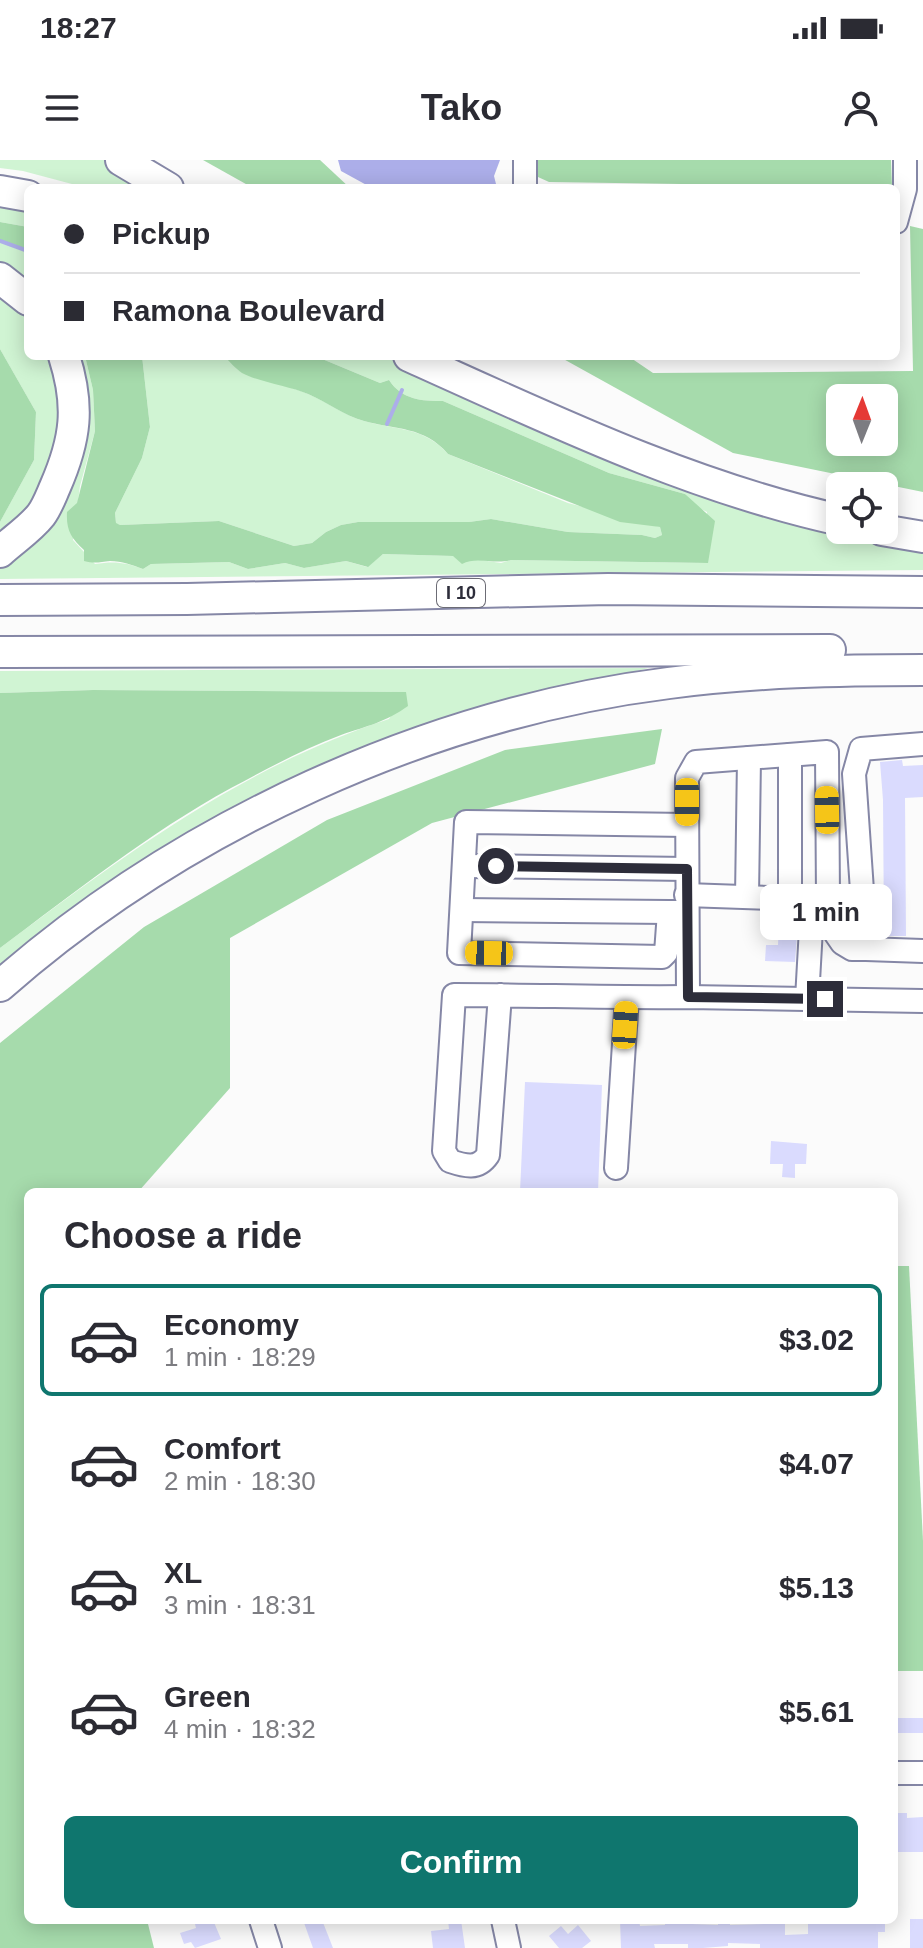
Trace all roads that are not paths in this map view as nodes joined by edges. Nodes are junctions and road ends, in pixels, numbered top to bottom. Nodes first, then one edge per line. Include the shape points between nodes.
1 (121, 160) edge
2 (525, 160) edge
3 (905, 160) edge
4 (161, 184) edge
5 (525, 184) edge
6 (0, 191) edge
7 (24, 195) edge
8 (900, 207) edge
9 (0, 278) edge
10 (24, 297) edge
11 (65, 360) edge
12 (418, 360) edge
13 (459, 360) edge
14 (584, 434) junction
15 (826, 516) edge
16 (898, 533) edge
17 (923, 537) edge
18 (0, 552) edge
19 (923, 592) edge
20 (0, 600) edge
21 (923, 650) edge
22 (0, 652) edge
23 (923, 670) edge
24 (923, 744) edge
25 (861, 749) junction
26 (827, 752) junction
27 (790, 755) junction
28 (749, 758) junction
29 (687, 825) junction
30 (464, 866) junction
31 (687, 869) junction
32 (747, 897) junction
33 (790, 899) junction
34 (681, 906) junction
35 (462, 910) junction
36 (820, 911) junction
37 (866, 949) junction
38 (923, 951) edge
39 (549, 955) junction
40 (0, 986) edge
41 (500, 995) junction
42 (547, 996) junction
43 (627, 997) junction
44 (683, 997) junction
45 (807, 999) junction
46 (923, 1001) edge
47 (616, 1168) dead end
48 (898, 1773) edge
49 (923, 1773) edge
50 (262, 1924) edge
51 (504, 1924) edge
52 (270, 1948) edge
53 (509, 1948) edge

1 - 4 highway
2 - 5 street
3 - 8 street
6 - 7 highway
9 - 10 highway
11 - 18 highway via 75,419 66,463 42,514
12 - 14 highway
13 - 14 highway
14 - 15 highway via 733,492
16 - 17 highway
19 - 20 highway, I 10 via 608,589
21 - 22 highway
23 - 40 highway via 795,671 667,683 506,716 403,748 250,815 202,842 85,917
24 - 25 street
25 - 26 street
25 - 37 street via 854,774
26 - 27 street
26 - 36 street via 828,898
27 - 28 street
27 - 33 street
28 - 29 street via 696,762 687,778
28 - 32 street
29 - 30 street via 466,822
29 - 31 street
30 - 31 street
30 - 35 street
31 - 34 street
32 - 33 street
32 - 34 street
33 - 36 street
34 - 35 street
34 - 39 street via 662,957
34 - 44 street
35 - 39 street via 459,953
36 - 37 street via 842,943
36 - 45 street via 811,928
37 - 38 street
39 - 42 street via 541,978
41 - 41 street via 454,995 444,1151 450,1161 461,1164 483,1163 488,1155
41 - 42 street
42 - 43 street
43 - 44 street
43 - 47 street
44 - 45 street
45 - 46 street
48 - 49 street
50 - 52 street
51 - 53 street

